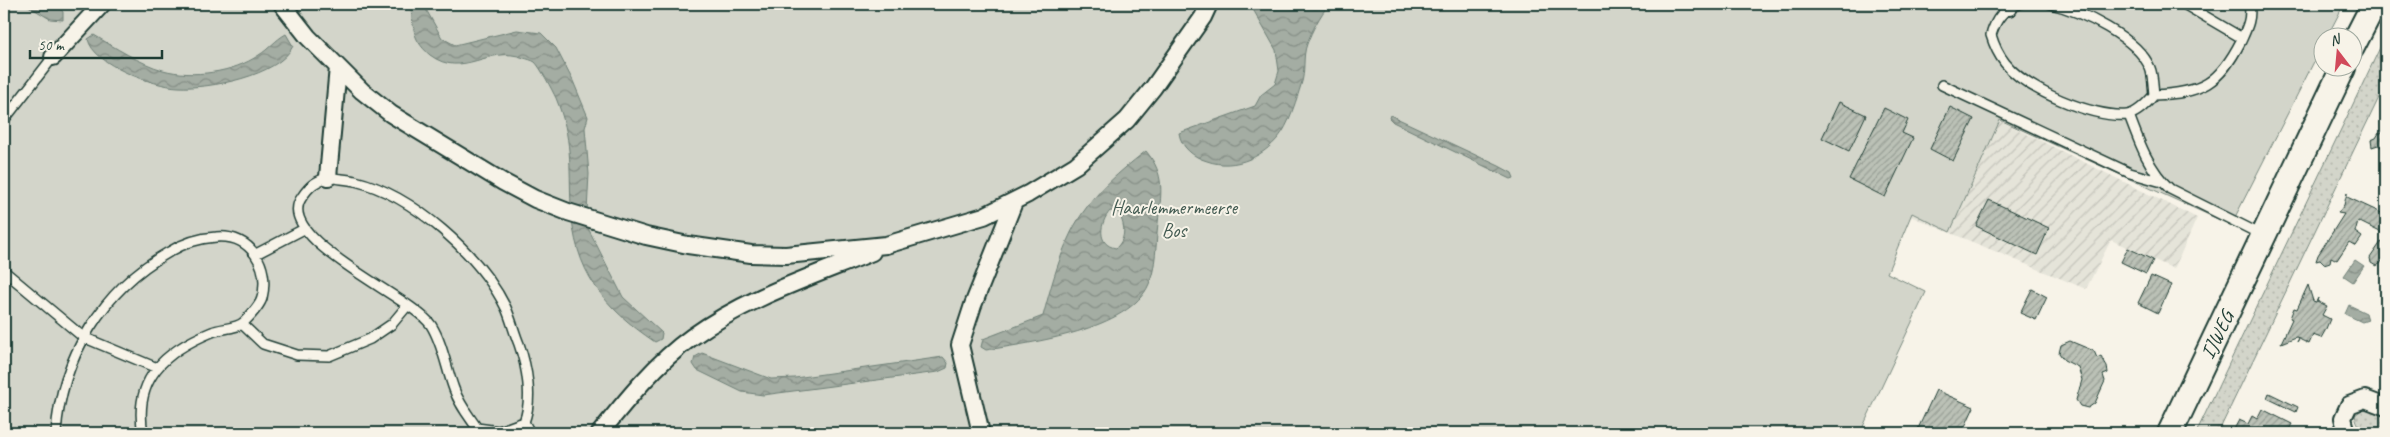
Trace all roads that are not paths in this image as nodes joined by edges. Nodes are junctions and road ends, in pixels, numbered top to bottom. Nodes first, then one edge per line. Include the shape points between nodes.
1 (102, 4) edge
2 (282, 4) edge
3 (1209, 4) edge
4 (2052, 4) edge
5 (2184, 4) edge
6 (2249, 4) edge
7 (2374, 4) edge
8 (2012, 5) edge
9 (2362, 28) edge
10 (2242, 38) junction
11 (54, 57) joint
12 (338, 67) junction
13 (2338, 78) edge
14 (1942, 85) dead end
15 (2154, 95) junction
16 (2129, 115) junction
17 (4, 120) edge
18 (328, 177) junction
19 (2162, 182) junction
20 (1014, 202) junction
21 (304, 229) junction
22 (2264, 236) junction
23 (886, 246) junction
24 (256, 254) junction
25 (4, 271) edge
26 (407, 306) junction
27 (242, 324) junction
28 (83, 337) junction
29 (156, 368) junction
30 (2386, 407) edge
31 (524, 422) junction
32 (56, 433) edge
33 (143, 433) edge
34 (530, 433) edge
35 (600, 433) edge
36 (981, 433) edge
37 (2170, 433) edge
38 (2347, 433) edge

1 - 11 street
2 - 12 street
3 - 20 street via 1153,88 1126,120 1076,165
4 - 15 lane via 2071,9 2109,28 2139,52 2150,68
5 - 10 lane
6 - 10 lane via 2250,22
7 - 9 street
8 - 16 lane via 1996,19 1991,35 2006,64 2063,103
10 - 15 lane via 2232,58 2212,82 2192,90
11 - 17 lane
12 - 18 street
12 - 23 street via 391,114 506,184 568,212 646,236 751,254 786,255
13 - 22 street, IJWEG
14 - 19 lane via 2130,173
15 - 16 lane
16 - 19 lane via 2143,151
18 - 21 lane via 311,183 298,201 298,216
18 - 31 lane via 382,190 434,221 477,263 506,308 526,363 528,412
19 - 22 lane
20 - 23 street via 984,216
20 - 36 street via 960,345
21 - 24 lane
21 - 26 lane via 334,258
22 - 37 street, IJWEG
23 - 35 street via 765,296 716,321 661,364
24 - 27 lane via 263,281 262,300
24 - 28 lane via 240,241 217,237 170,251 133,277 106,304
25 - 28 lane
26 - 27 lane via 392,324 370,339 329,356 297,355 263,344
26 - 31 lane via 430,324 464,410 478,428 499,431
27 - 29 lane via 212,332 174,352
28 - 29 lane
28 - 32 lane via 57,413
29 - 33 lane via 145,386 140,409
30 - 38 street via 2365,399 2349,405 2343,418
31 - 34 lane

